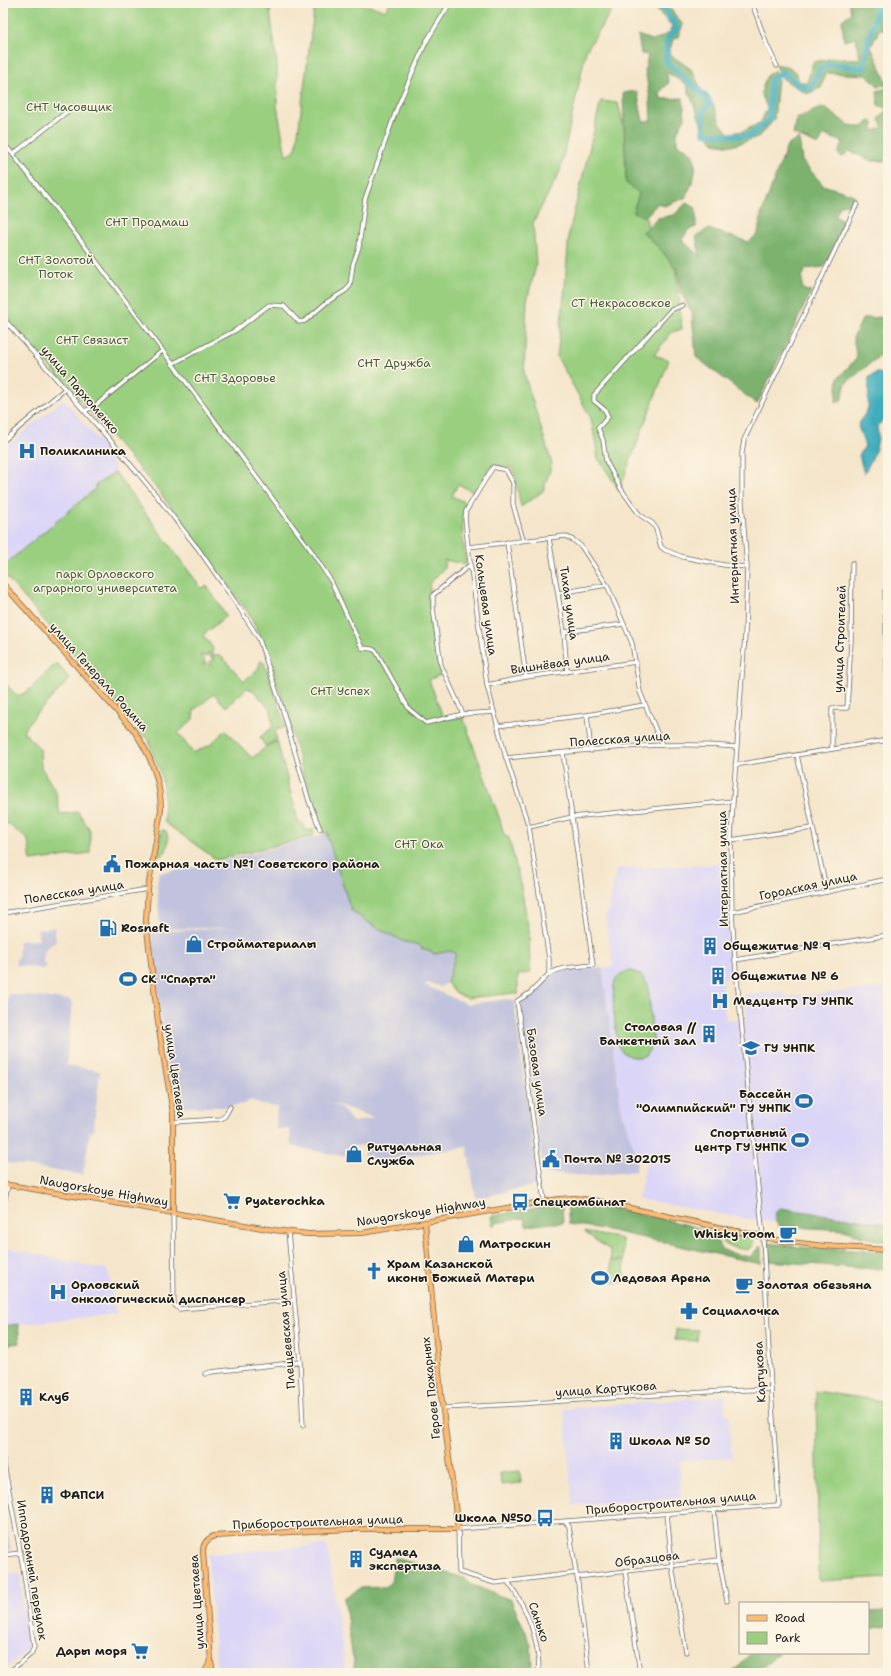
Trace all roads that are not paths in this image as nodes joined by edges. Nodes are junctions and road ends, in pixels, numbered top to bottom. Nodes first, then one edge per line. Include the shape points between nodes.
1 (450, 3) edge
2 (752, 3) edge
3 (777, 66) dead end
4 (74, 107) dead end
5 (3, 142) edge
6 (13, 154) junction
7 (857, 204) dead end
8 (683, 304) dead end
9 (3, 318) edge
10 (9, 325) junction
11 (3, 330) edge
12 (162, 351) junction
13 (172, 364) junction
14 (65, 389) junction
15 (85, 411) junction
16 (3, 441) edge
17 (548, 538) junction
18 (523, 540) junction
19 (508, 542) junction
20 (468, 547) junction
21 (852, 563) dead end
22 (470, 565) junction
23 (747, 567) junction
24 (3, 584) edge
25 (607, 585) junction
26 (885, 591) dead end
27 (559, 593) junction
28 (624, 624) junction
29 (564, 632) junction
30 (636, 662) junction
31 (567, 672) junction
32 (526, 677) junction
33 (487, 685) junction
34 (644, 705) junction
35 (888, 708) edge
36 (494, 712) junction
37 (463, 714) junction
38 (587, 715) junction
39 (497, 726) junction
40 (888, 740) edge
41 (662, 745) junction
42 (736, 747) junction
43 (832, 749) junction
44 (590, 751) junction
45 (563, 753) junction
46 (797, 755) junction
47 (506, 758) junction
48 (735, 765) junction
49 (733, 801) junction
50 (572, 817) junction
51 (529, 827) junction
52 (812, 828) junction
53 (320, 829) dead end
54 (731, 840) junction
55 (888, 879) edge
56 (148, 889) junction
57 (827, 892) junction
58 (732, 912) junction
59 (3, 913) edge
60 (888, 935) edge
61 (735, 960) junction
62 (549, 974) junction
63 (230, 1107) dead end
64 (173, 1122) junction
65 (5, 1184) edge
66 (544, 1201) junction
67 (3, 1209) edge
68 (173, 1213) junction
69 (425, 1223) junction
70 (288, 1232) junction
71 (763, 1238) junction
72 (888, 1250) edge
73 (294, 1300) junction
74 (300, 1362) junction
75 (205, 1374) dead end
76 (771, 1389) junction
77 (443, 1408) junction
78 (303, 1426) dead end
79 (3, 1459) edge
80 (779, 1505) joint
81 (714, 1510) junction
82 (668, 1514) junction
83 (565, 1522) junction
84 (458, 1529) junction
85 (206, 1542) joint
86 (21, 1553) junction
87 (3, 1555) edge
88 (719, 1560) junction
89 (672, 1566) junction
90 (625, 1572) junction
91 (577, 1575) junction
92 (508, 1582) junction
93 (727, 1601) dead end
94 (686, 1652) dead end
95 (211, 1661) junction
96 (8, 1673) edge
97 (204, 1673) edge
98 (213, 1673) edge
99 (539, 1673) edge
100 (589, 1673) edge
101 (640, 1673) edge

1 - 13 street via 426,42 397,108 369,186 350,286 305,321 299,322 284,306 269,305 236,330
2 - 3 street
4 - 6 street
5 - 6 street
6 - 12 street
7 - 23 street, Интернатная улица via 742,447 742,504
8 - 23 street via 671,310 594,395 594,401 605,410 608,417 598,428 604,440 606,461 621,489 639,514 653,524 661,547 684,557 724,566
9 - 10 street, улица Пархоменко
10 - 11 street
10 - 14 street, улица Пархоменко
12 - 13 street
12 - 15 street via 96,405
13 - 37 street via 310,549 331,581 362,648 372,649 379,656 409,709 426,723
14 - 15 street, улица Пархоменко
14 - 16 street
15 - 53 street, улица Пархоменко via 156,495 198,550 259,639
17 - 18 street, Кольцевая улица
17 - 25 street, Кольцевая улица via 565,536 578,543
17 - 27 street, Тихая улица
18 - 19 street, Кольцевая улица
18 - 20 street via 513,504 513,483 506,470 493,467 466,511
19 - 20 street, Кольцевая улица
19 - 32 street
20 - 22 street, Кольцевая улица
21 - 43 street, улица Строителей via 852,642 847,708 832,708
22 - 33 street, Кольцевая улица
22 - 37 street via 433,595 441,665
23 - 42 street, Интернатная улица via 745,635
24 - 56 main road, улица Генерала Родина via 132,728 149,754 157,775 161,798 160,821
25 - 27 street
25 - 28 street, Кольцевая улица
26 - 35 street
27 - 29 street, Тихая улица
28 - 29 street
28 - 30 street, Кольцевая улица
29 - 31 street, Тихая улица
30 - 31 street, Вишнёвая улица
30 - 34 street, Кольцевая улица
31 - 32 street, Вишнёвая улица
32 - 33 street, Вишнёвая улица
33 - 36 street, Кольцевая улица
34 - 38 street
34 - 41 street, Кольцевая улица
36 - 37 street
36 - 39 street, Кольцевая улица
38 - 39 street
38 - 44 street
39 - 47 street, Кольцевая улица
40 - 43 street
41 - 42 street, Полесская улица
41 - 44 street, Полесская улица
42 - 48 street, Интернатная улица
43 - 46 street
44 - 45 street, Полесская улица
45 - 47 street, Полесская улица
45 - 50 street
46 - 48 street
46 - 52 street
47 - 51 street, Кольцевая улица
48 - 49 street, Интернатная улица
49 - 50 street
49 - 54 street, Интернатная улица
50 - 51 street
50 - 62 street via 593,965 563,968
51 - 62 street, Кольцевая улица via 550,959
52 - 54 street
52 - 57 street
54 - 58 street, Интернатная улица
55 - 57 street, Городская улица
56 - 59 street, Полесская улица
56 - 64 main road, улица Цветаева via 147,932
57 - 58 street, Городская улица
58 - 61 street, Интернатная улица
60 - 61 street
61 - 71 street, Интернатная улица
62 - 66 street, Базовая улица via 530,993 517,1001
63 - 64 street via 221,1119
64 - 68 main road, улица Цветаева
65 - 67 street
65 - 68 main road, Naugorskoye Highway
66 - 69 main road, Naugorskoye Highway
66 - 71 main road, Naugorskoye Highway via 565,1198 592,1200
68 - 70 main road, Naugorskoye Highway
68 - 73 street, улица Цветаева via 174,1304 181,1310
69 - 70 main road, Naugorskoye Highway via 362,1234
69 - 77 main road, Героев Пожарных
70 - 73 street, Плещеевская улица
71 - 72 main road, Naugorskoye Highway via 800,1244
71 - 76 street, Картукова
73 - 74 street, Плещеевская улица
74 - 75 street
74 - 78 street, Плещеевская улица
76 - 77 street, улица Картукова
76 - 80 street, Картукова
77 - 84 main road, Героев Пожарных
79 - 86 street, Ипподромный переулок
80 - 81 street, Приборостроительная улица
81 - 82 street, Приборостроительная улица
81 - 88 street
82 - 83 street, Приборостроительная улица
82 - 89 street
83 - 84 street, Приборостроительная улица
83 - 91 street via 569,1526
84 - 85 main road, Приборостроительная улица via 333,1529 214,1536
84 - 92 street via 459,1572 495,1582
85 - 95 main road, улица Цветаева via 203,1551
86 - 87 street
86 - 96 street, Ипподромный переулок via 34,1647 31,1654
88 - 89 street, Образцова
88 - 93 street
89 - 90 street, Образцова
89 - 94 street
90 - 91 street, Образцова
90 - 101 street
91 - 92 street
91 - 100 street
92 - 99 street, Санько via 520,1598 531,1624 539,1653
95 - 97 main road, улица Цветаева
95 - 98 main road, улица Цветаева
97 - 98 street via 209,1670

